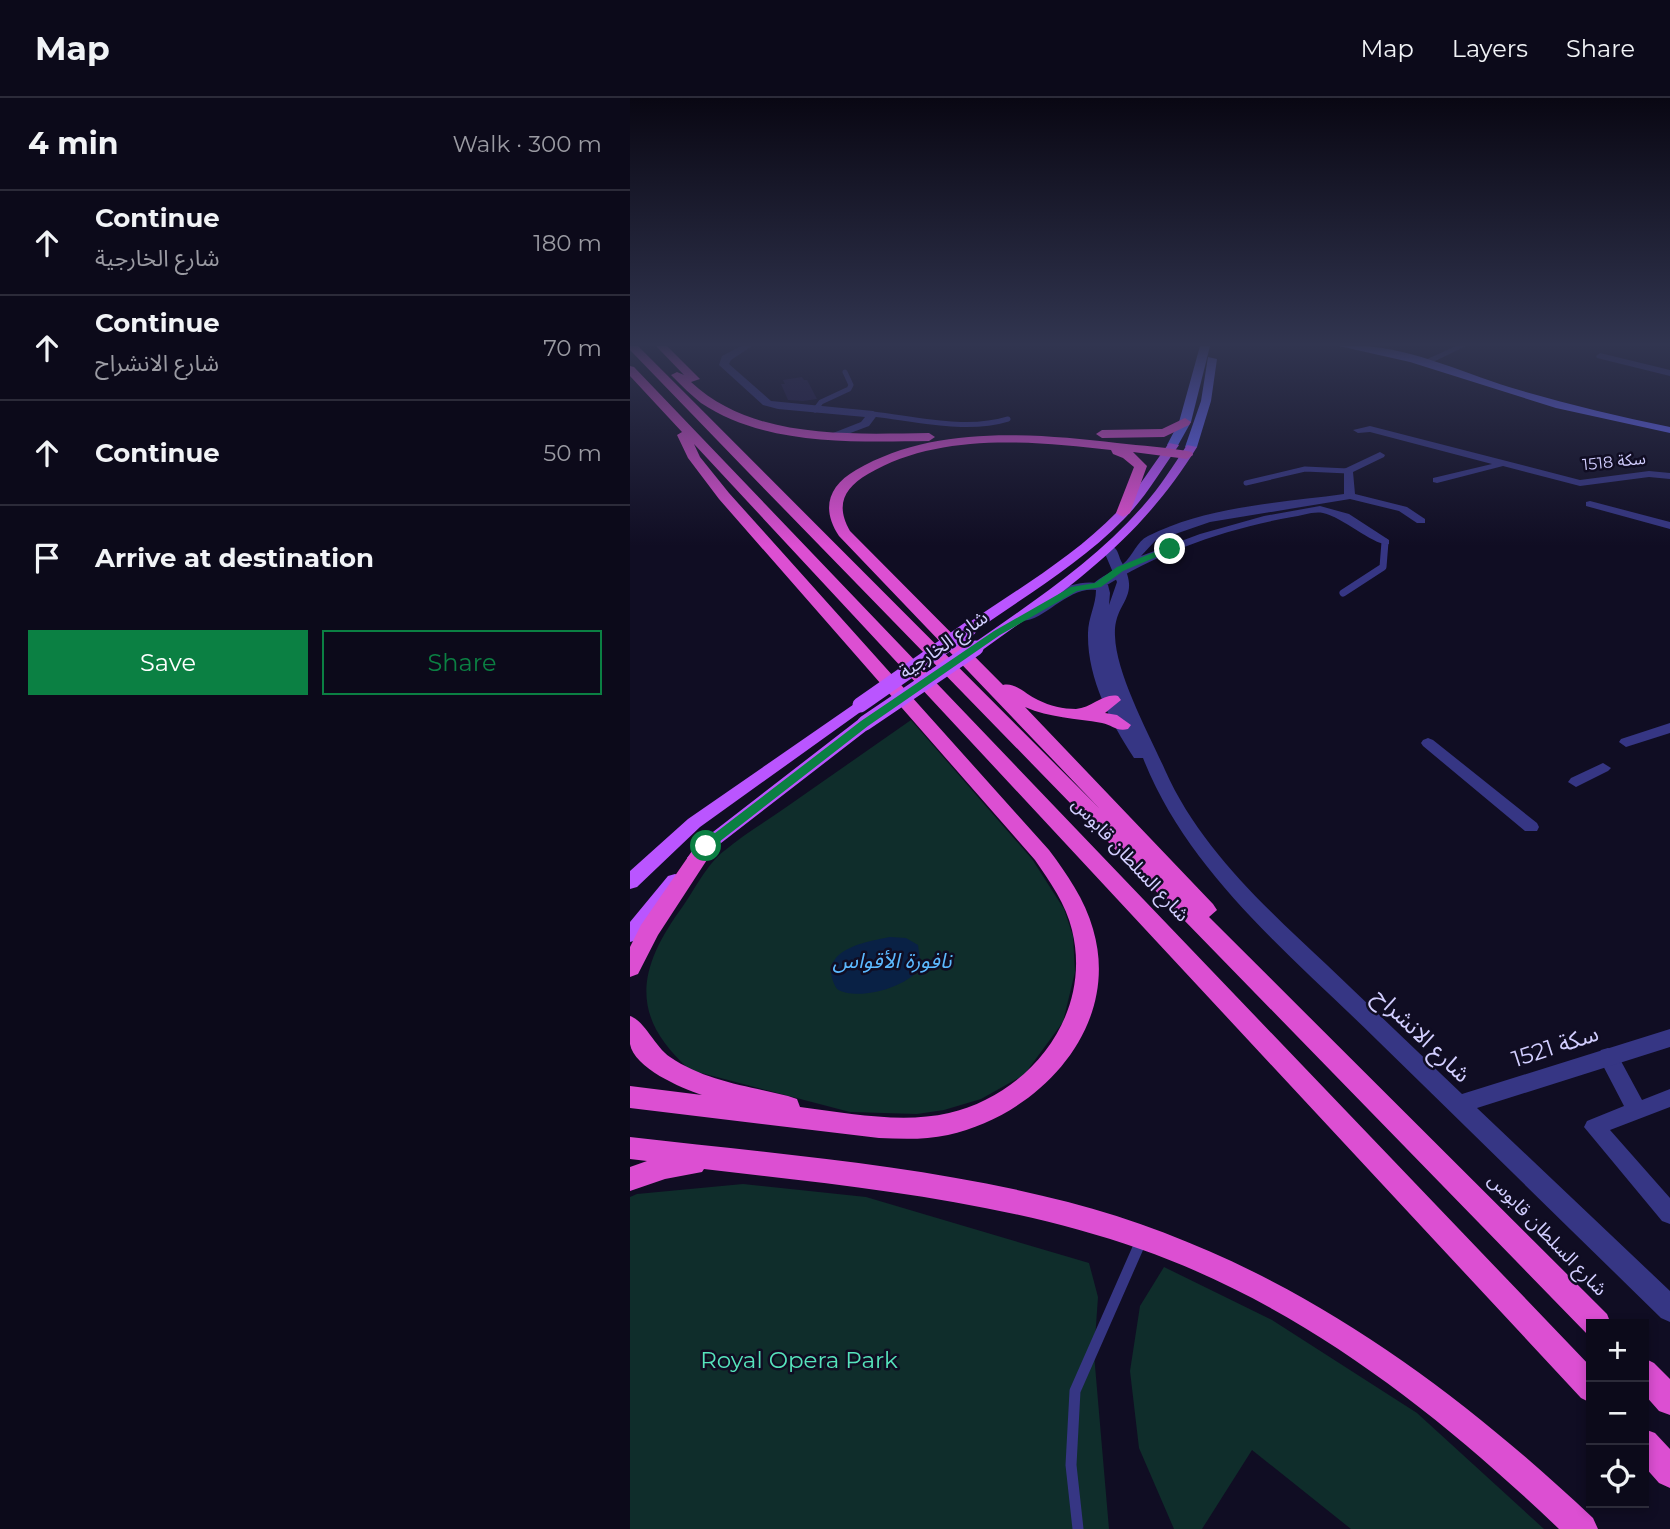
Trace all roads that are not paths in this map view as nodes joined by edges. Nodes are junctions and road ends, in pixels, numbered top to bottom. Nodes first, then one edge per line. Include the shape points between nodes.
1 (670, 413) edge
2 (698, 413) edge
3 (732, 413) edge
4 (737, 413) edge
5 (855, 413) edge
6 (1188, 413) edge
7 (1202, 413) edge
8 (1598, 413) edge
9 (873, 414) junction
10 (675, 418) junction
11 (745, 418) junction
12 (1008, 419) dead end
13 (1185, 422) junction
14 (865, 424) junction
15 (1358, 430) dead end
16 (1670, 430) edge
17 (837, 435) junction
18 (887, 437) junction
19 (1055, 439) junction
20 (1170, 449) junction
21 (1189, 451) junction
22 (1380, 455) dead end
23 (1502, 464) junction
24 (1348, 471) junction
25 (1670, 477) edge
26 (1437, 480) dead end
27 (1246, 483) dead end
28 (1350, 496) junction
29 (1590, 504) dead end
30 (1123, 513) junction
31 (1421, 521) dead end
32 (1670, 526) edge
33 (1385, 542) joint
34 (1110, 549) junction
35 (1125, 567) junction
36 (1098, 585) junction
37 (1343, 593) dead end
38 (997, 633) junction
39 (947, 639) junction
40 (1112, 699) junction
41 (1082, 714) junction
42 (1122, 724) junction
43 (1670, 728) edge
44 (1626, 742) dead end
45 (1428, 743) dead end
46 (1149, 751) junction
47 (1604, 768) dead end
48 (1160, 779) junction
49 (1576, 782) dead end
50 (694, 823) junction
51 (1531, 827) dead end
52 (706, 846) junction
53 (630, 865) edge
54 (630, 882) edge
55 (630, 935) edge
56 (630, 968) edge
57 (630, 1025) edge
58 (1670, 1038) edge
59 (1325, 1045) junction
60 (1608, 1056) junction
61 (630, 1097) edge
62 (1670, 1098) edge
63 (1456, 1105) junction
64 (1637, 1111) junction
65 (846, 1123) junction
66 (630, 1148) edge
67 (791, 1169) junction
68 (630, 1179) edge
69 (1670, 1214) edge
70 (1142, 1239) junction
71 (1670, 1309) edge
72 (1592, 1319) edge
73 (1649, 1378) edge
74 (1586, 1383) edge
75 (1670, 1400) edge
76 (1645, 1445) edge
77 (1670, 1472) edge
78 (1078, 1529) edge
79 (1583, 1529) edge

1 - 10 highway, شارع السلطان قابوس
2 - 59 highway, شارع السلطان قابوس via 881,602
3 - 11 highway
4 - 11 highway
5 - 9 street
6 - 13 main road, شارع الخارجية
7 - 21 main road, شارع الخارجية
8 - 16 main road
9 - 12 lane via 980,424
9 - 14 street
10 - 65 highway via 694,458 724,496 1042,855 1071,896 1086,937 1089,972 1075,1028 1032,1082 987,1111 948,1124
10 - 74 highway, شارع السلطان قابوس
11 - 17 highway
13 - 19 highway via 1172,431 1154,434
13 - 20 main road, شارع الخارجية
14 - 17 street
14 - 18 street
15 - 23 street, سكة 1518 via 1370,429
17 - 18 highway
18 - 19 highway
19 - 20 highway
19 - 30 highway via 1116,451 1138,461 1141,473
19 - 39 highway via 958,441 909,450 862,469 836,495 836,521 844,533
20 - 21 highway
20 - 30 main road, شارع الخارجية
21 - 34 main road, شارع الخارجية via 1141,518
22 - 24 street
23 - 25 street, سكة 1518 via 1580,483 1649,474
23 - 26 street
24 - 27 lane via 1305,470
24 - 28 street
28 - 31 street via 1403,509
28 - 35 street via 1206,519 1152,539
29 - 32 street
30 - 50 main road, شارع الخارجية, bridge via 1088,544
33 - 35 street via 1345,516 1320,509 1204,536
33 - 37 lane via 1383,568
34 - 35 street via 1112,561
34 - 38 main road, شارع الخارجية
35 - 36 street
35 - 46 street, شارع الانشراح via 1107,640
36 - 38 street via 1074,589
36 - 40 street, شارع الانشراح via 1105,592 1097,617 1096,650
38 - 52 main road, شارع الخارجية, bridge via 865,723
39 - 41 highway via 1017,697 1040,707
39 - 59 highway via 1164,863
40 - 41 highway via 1104,708
40 - 42 street, شارع الانشراح
41 - 42 highway
42 - 46 street
42 - 48 street, شارع الانشراح
43 - 44 street
45 - 51 street
46 - 48 street, شارع الانشراح
47 - 49 street
48 - 63 street, شارع الانشراح via 1196,838 1243,896
50 - 53 main road
50 - 54 main road, شارع الخارجية
52 - 55 main road, شارع الخارجية
52 - 56 highway
57 - 65 highway via 640,1046 658,1065 682,1078
58 - 60 street, سكة 1521
59 - 72 highway, شارع السلطان قابوس
60 - 63 street, سكة 1521
60 - 64 street
61 - 65 highway
62 - 64 street
63 - 71 street, شارع الانشراح
64 - 69 street via 1594,1127
66 - 67 highway
67 - 68 highway via 696,1164 665,1167
67 - 70 highway via 946,1189 1070,1215
70 - 78 lane via 1075,1391 1071,1465
70 - 79 highway via 1250,1285 1344,1337 1461,1419
73 - 75 highway
76 - 77 highway

